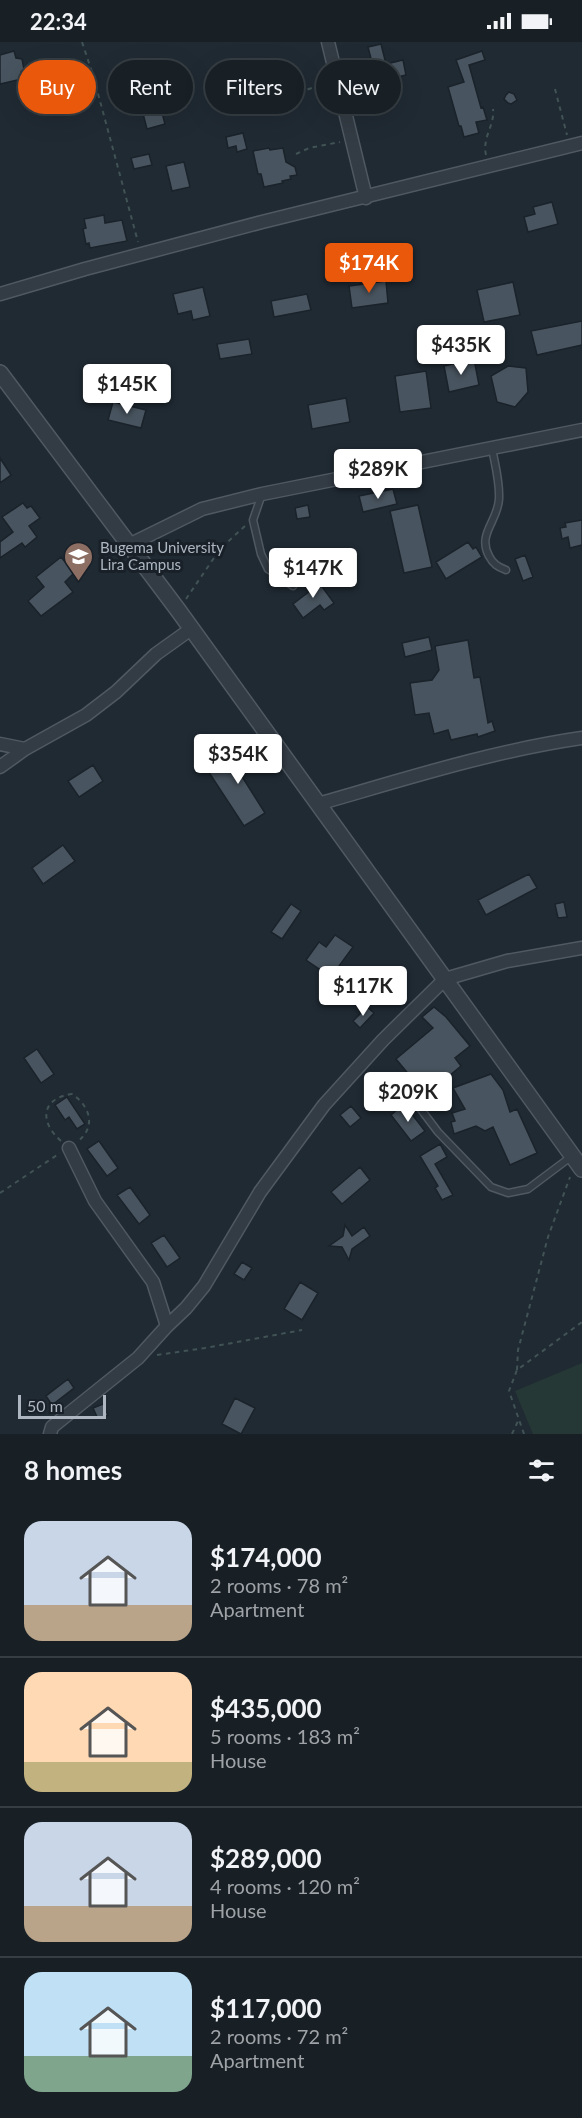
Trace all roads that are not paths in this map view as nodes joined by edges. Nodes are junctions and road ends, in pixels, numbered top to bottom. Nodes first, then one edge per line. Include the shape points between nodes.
1 (328, 42) edge
2 (576, 144) edge
3 (366, 198) junction
4 (0, 294) edge
5 (0, 373) edge
6 (582, 430) edge
7 (492, 448) junction
8 (262, 494) junction
9 (129, 546) junction
10 (506, 570) dead end
11 (293, 586) dead end
12 (191, 628) junction
13 (582, 738) edge
14 (0, 744) edge
15 (25, 749) junction
16 (0, 767) edge
17 (318, 804) junction
18 (582, 948) edge
19 (445, 979) junction
20 (398, 1078) dead end
21 (69, 1148) road end
22 (577, 1162) edge
23 (167, 1326) junction
24 (50, 1434) edge

1 - 3 street
2 - 3 street
3 - 4 street
5 - 9 street
6 - 7 street
7 - 8 street
7 - 10 lane via 499,498 484,537 494,564
8 - 9 street via 202,509
8 - 11 lane via 254,520 261,554 268,569
9 - 12 street
12 - 15 street via 86,715
12 - 17 street
13 - 17 street via 459,764
14 - 15 street
15 - 16 street
17 - 19 street
18 - 19 street via 507,961
19 - 22 street
19 - 23 street via 324,1105 260,1192 204,1286
20 - 22 lane via 438,1132 491,1187 508,1192 528,1189
21 - 23 street via 95,1201 153,1282
23 - 24 street via 138,1358 52,1427

